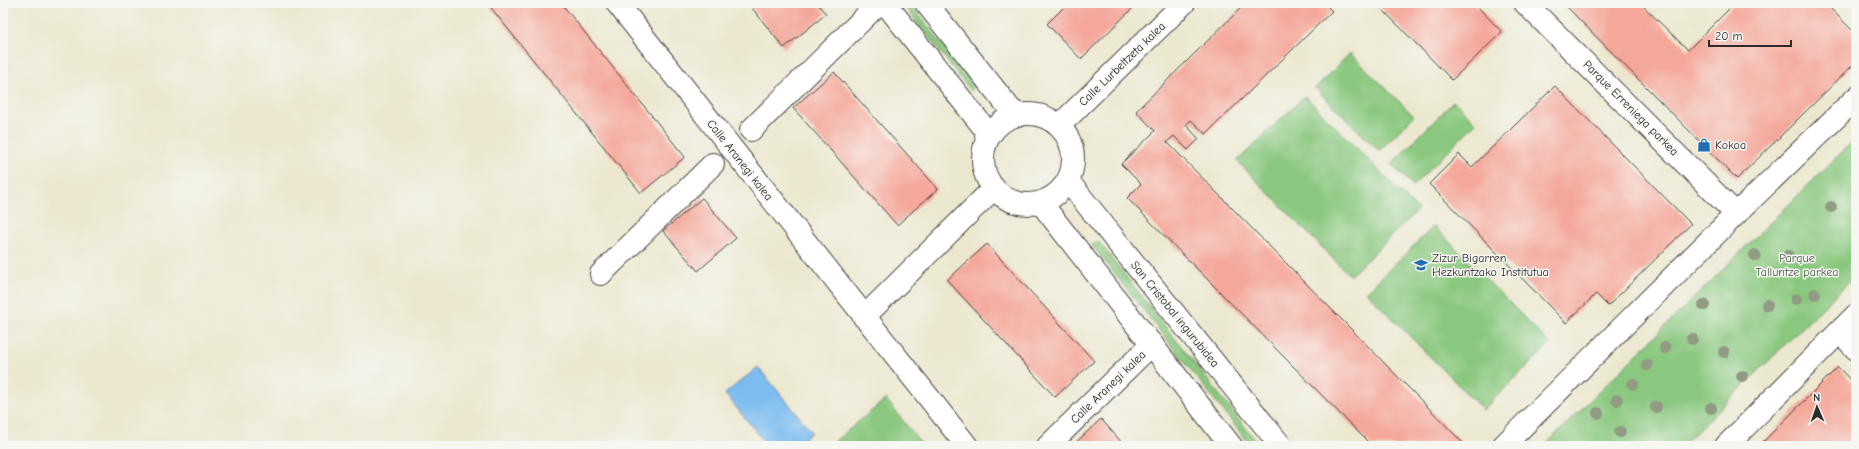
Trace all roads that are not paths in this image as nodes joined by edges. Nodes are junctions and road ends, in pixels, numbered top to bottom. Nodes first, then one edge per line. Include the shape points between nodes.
1 (617, 3) edge
2 (879, 3) edge
3 (885, 3) edge
4 (926, 3) edge
5 (1184, 3) edge
6 (1525, 3) edge
7 (1856, 98) edge
8 (1020, 115) junction
9 (1059, 126) junction
10 (751, 130) dead end
11 (987, 139) junction
12 (713, 164) dead end
13 (1068, 182) junction
14 (993, 189) junction
15 (1041, 203) junction
16 (1736, 214) junction
17 (601, 274) dead end
18 (1856, 315) edge
19 (864, 317) junction
20 (1839, 332) junction
21 (1152, 344) junction
22 (1856, 349) edge
23 (967, 446) edge
24 (1048, 446) edge
25 (1231, 446) edge
26 (1281, 446) edge
27 (1503, 446) edge
28 (1726, 446) edge

1 - 19 street, Calle Aranegi kalea
2 - 10 street
3 - 11 street via 985,130
4 - 8 street via 1011,110
5 - 9 street, Calle Lurbeltzeta kalea
6 - 16 street, Parque Erreniega parkea
7 - 16 street
8 - 9 street via 1044,117
8 - 11 street via 1001,122
9 - 13 street via 1070,142 1074,158
11 - 14 street via 982,161 986,177
12 - 17 street, Calle Aranegi kalea
13 - 15 street via 1061,190
13 - 26 street, San Cristobal ingurubidea
14 - 15 street via 1008,200 1029,205
14 - 19 street
15 - 21 street
16 - 27 street
18 - 20 street
19 - 23 street, Calle Aranegi kalea
20 - 22 street
20 - 28 street
21 - 24 street, Calle Aranegi kalea
21 - 25 street

